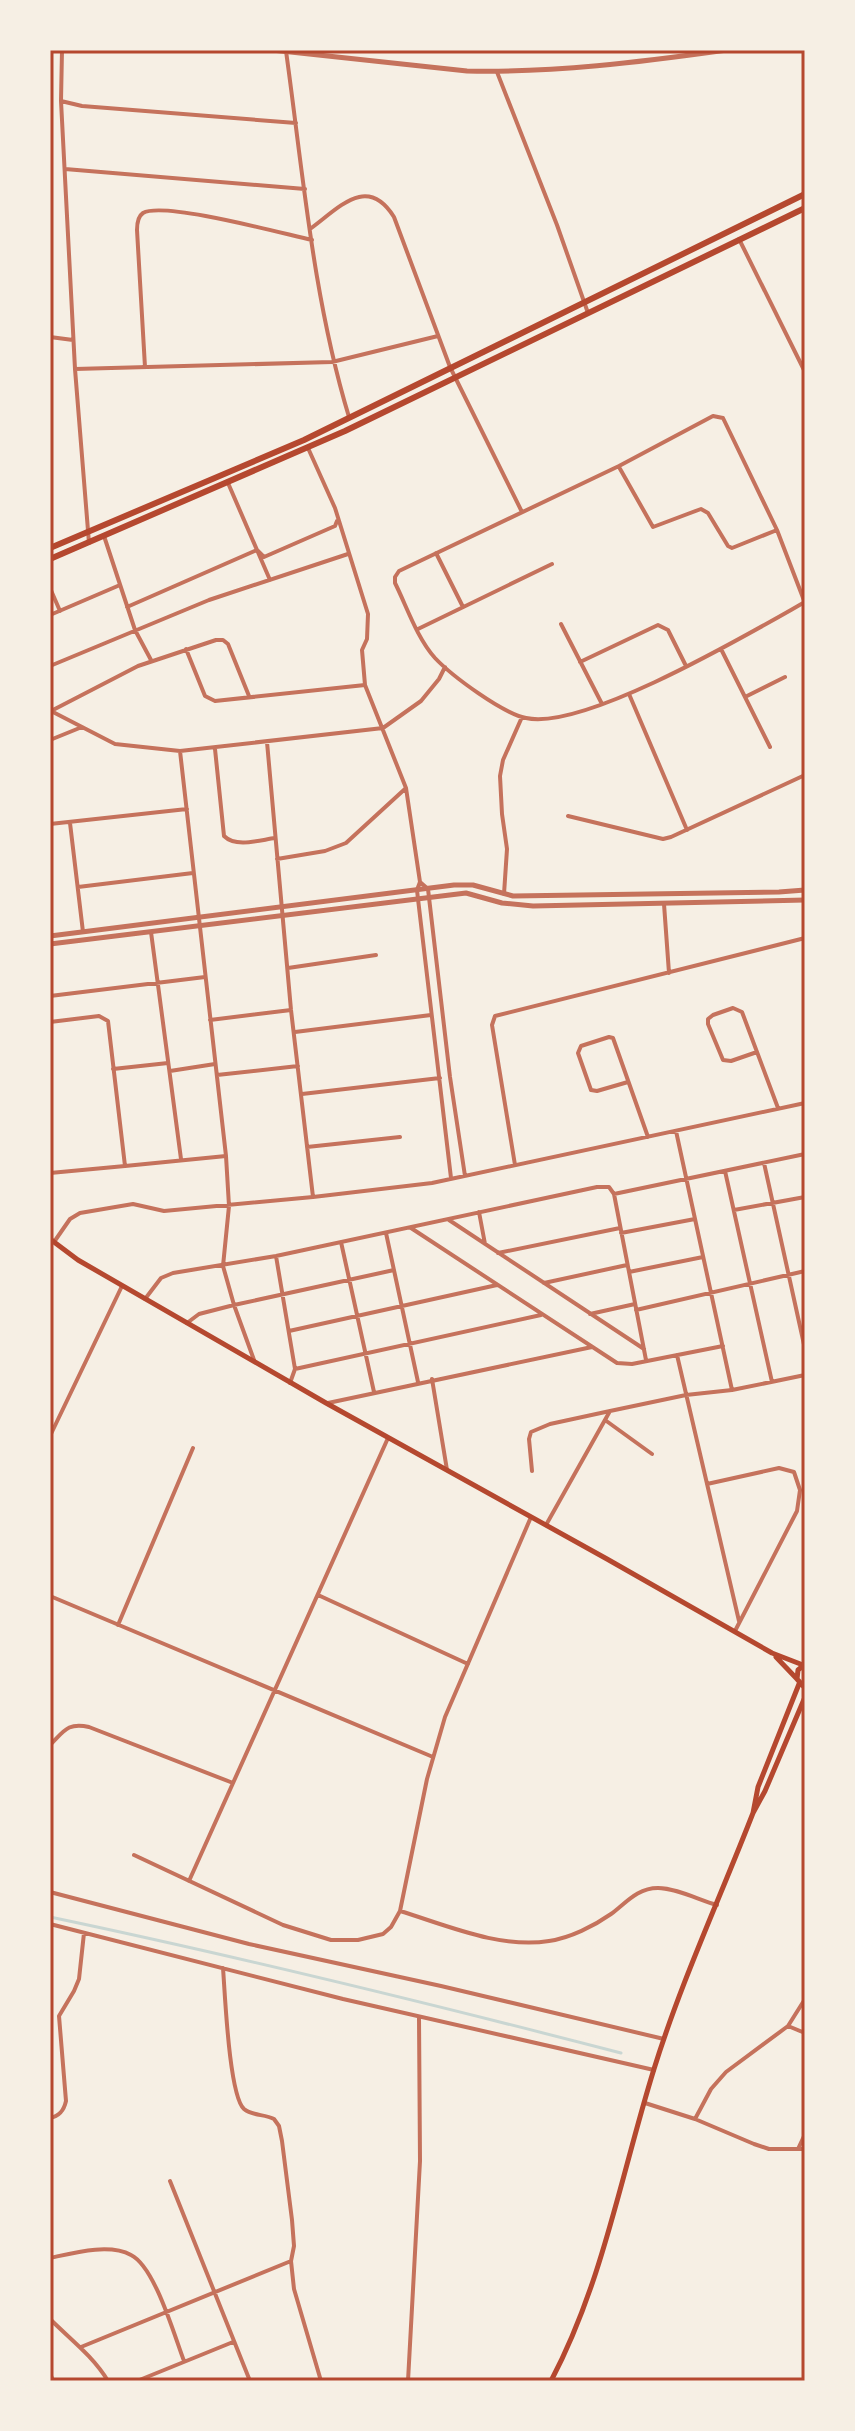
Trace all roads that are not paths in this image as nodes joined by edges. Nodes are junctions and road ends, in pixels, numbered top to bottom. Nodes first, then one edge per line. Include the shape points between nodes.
1 (62, 50) edge
2 (272, 50) edge
3 (727, 50) edge
4 (286, 51) edge
5 (701, 52) edge
6 (497, 72) junction
7 (61, 101) junction
8 (296, 123) junction
9 (65, 169) junction
10 (305, 189) junction
11 (805, 194) edge
12 (805, 208) edge
13 (310, 229) junction
14 (739, 239) junction
15 (312, 240) junction
16 (583, 303) junction
17 (588, 314) junction
18 (438, 336) junction
19 (50, 337) edge
20 (73, 340) junction
21 (332, 362) junction
22 (145, 367) junction
23 (450, 367) junction
24 (75, 369) junction
25 (805, 372) edge
26 (455, 378) junction
27 (349, 417) junction
28 (304, 440) junction
29 (308, 447) junction
30 (619, 466) junction
31 (228, 483) junction
32 (522, 512) junction
33 (338, 519) junction
34 (777, 530) junction
35 (88, 531) junction
36 (104, 536) junction
37 (89, 543) junction
38 (50, 548) edge
39 (257, 550) junction
40 (436, 553) junction
41 (348, 554) junction
42 (50, 559) edge
43 (552, 564) dead end
44 (270, 580) junction
45 (120, 585) junction
46 (50, 588) edge
47 (805, 603) edge
48 (127, 607) junction
49 (463, 607) junction
50 (60, 611) junction
51 (50, 615) edge
52 (561, 624) dead end
53 (418, 629) junction
54 (135, 630) junction
55 (186, 649) junction
56 (721, 649) junction
57 (151, 660) junction
58 (580, 662) junction
59 (50, 666) edge
60 (686, 666) junction
61 (445, 667) junction
62 (785, 677) dead end
63 (365, 685) junction
64 (629, 694) junction
65 (249, 696) junction
66 (745, 697) junction
67 (602, 704) junction
68 (51, 710) edge
69 (522, 717) junction
70 (82, 727) junction
71 (383, 728) junction
72 (50, 740) edge
73 (267, 742) junction
74 (770, 747) dead end
75 (215, 748) junction
76 (180, 751) junction
77 (805, 775) edge
78 (406, 788) junction
79 (187, 809) junction
80 (568, 816) dead end
81 (70, 822) junction
82 (50, 824) edge
83 (687, 830) junction
84 (275, 838) junction
85 (277, 859) junction
86 (193, 873) junction
87 (420, 882) junction
88 (78, 887) junction
89 (428, 889) junction
90 (417, 890) junction
91 (805, 890) edge
92 (504, 894) junction
93 (429, 898) junction
94 (418, 899) junction
95 (805, 900) edge
96 (664, 902) junction
97 (281, 908) junction
98 (282, 916) junction
99 (198, 918) junction
100 (199, 926) junction
101 (83, 932) junction
102 (151, 932) junction
103 (50, 936) edge
104 (805, 938) edge
105 (50, 944) edge
106 (376, 955) dead end
107 (288, 968) junction
108 (669, 973) junction
109 (205, 977) junction
110 (157, 983) junction
111 (50, 996) edge
112 (291, 1010) junction
113 (433, 1015) junction
114 (210, 1020) junction
115 (50, 1022) edge
116 (295, 1032) junction
117 (757, 1052) junction
118 (168, 1063) junction
119 (215, 1064) junction
120 (298, 1066) junction
121 (113, 1069) junction
122 (169, 1071) junction
123 (217, 1075) junction
124 (440, 1078) junction
125 (628, 1082) junction
126 (302, 1094) junction
127 (805, 1103) edge
128 (778, 1109) junction
129 (676, 1131) junction
130 (400, 1137) dead end
131 (648, 1137) junction
132 (307, 1147) junction
133 (805, 1154) edge
134 (226, 1156) junction
135 (182, 1160) junction
136 (764, 1163) junction
137 (515, 1165) junction
138 (125, 1166) junction
139 (725, 1171) junction
140 (50, 1173) edge
141 (465, 1176) junction
142 (451, 1179) junction
143 (686, 1180) junction
144 (614, 1194) junction
145 (313, 1197) junction
146 (805, 1197) edge
147 (772, 1203) junction
148 (229, 1206) junction
149 (734, 1210) junction
150 (479, 1212) junction
151 (695, 1219) junction
152 (448, 1220) junction
153 (411, 1228) junction
154 (621, 1230) junction
155 (386, 1233) junction
156 (52, 1240) edge
157 (341, 1242) junction
158 (485, 1244) junction
159 (498, 1253) junction
160 (276, 1256) junction
161 (703, 1257) junction
162 (628, 1265) junction
163 (223, 1266) junction
164 (394, 1270) junction
165 (805, 1271) edge
166 (629, 1272) junction
167 (788, 1275) junction
168 (350, 1280) junction
169 (544, 1283) junction
170 (748, 1283) junction
171 (498, 1285) junction
172 (122, 1286) junction
173 (711, 1292) junction
174 (283, 1295) junction
175 (145, 1299) junction
176 (635, 1304) junction
177 (234, 1305) junction
178 (403, 1307) junction
179 (636, 1310) junction
180 (590, 1314) junction
181 (543, 1315) junction
182 (358, 1317) junction
183 (187, 1323) junction
184 (289, 1331) junction
185 (410, 1344) junction
186 (723, 1346) junction
187 (592, 1347) junction
188 (644, 1349) junction
189 (805, 1349) edge
190 (366, 1353) junction
191 (677, 1355) junction
192 (646, 1361) junction
193 (255, 1362) junction
194 (295, 1369) junction
195 (805, 1375) edge
196 (432, 1379) junction
197 (418, 1382) junction
198 (772, 1382) junction
199 (290, 1383) junction
200 (732, 1390) junction
201 (374, 1392) junction
202 (686, 1395) junction
203 (326, 1403) junction
204 (610, 1411) junction
205 (604, 1420) junction
206 (50, 1436) edge
207 (388, 1438) junction
208 (193, 1448) dead end
209 (652, 1454) dead end
210 (447, 1470) junction
211 (532, 1471) dead end
212 (707, 1484) junction
213 (531, 1517) junction
214 (546, 1526) junction
215 (317, 1595) junction
216 (50, 1596) edge
217 (739, 1621) junction
218 (118, 1625) junction
219 (735, 1631) junction
220 (772, 1653) junction
221 (468, 1664) junction
222 (804, 1665) edge
223 (800, 1683) edge
224 (275, 1690) junction
225 (805, 1697) edge
226 (50, 1745) edge
227 (433, 1757) junction
228 (233, 1783) junction
229 (753, 1813) junction
230 (134, 1855) dead end
231 (189, 1881) junction
232 (50, 1892) edge
233 (717, 1905) junction
234 (400, 1911) junction
235 (50, 1924) edge
236 (84, 1933) junction
237 (223, 1968) junction
238 (805, 1999) edge
239 (419, 2017) junction
240 (788, 2026) junction
241 (805, 2033) edge
242 (664, 2039) junction
243 (654, 2070) junction
244 (645, 2103) junction
245 (50, 2118) edge
246 (695, 2119) junction
247 (805, 2134) edge
248 (798, 2149) junction
249 (805, 2149) edge
250 (170, 2181) dead end
251 (50, 2258) edge
252 (291, 2261) junction
253 (214, 2293) junction
254 (165, 2313) junction
255 (50, 2319) edge
256 (233, 2342) junction
257 (81, 2347) junction
258 (184, 2361) junction
259 (50, 2373) edge
260 (53, 2381) edge
261 (108, 2381) edge
262 (137, 2381) edge
263 (250, 2381) edge
264 (321, 2381) edge
265 (408, 2381) edge
266 (551, 2381) edge

1 - 7 street
2 - 4 street
3 - 5 street
4 - 6 street
4 - 8 street
5 - 6 street
6 - 16 street
7 - 8 street
7 - 9 street
8 - 10 street
9 - 10 street
9 - 20 street
10 - 13 street
11 - 16 main road
12 - 14 main road
13 - 15 street
13 - 18 street via 352,199 375,196 394,217
14 - 17 main road
14 - 25 street
15 - 21 street
15 - 22 street via 182,212 143,213 137,230
16 - 17 street
16 - 23 main road
17 - 26 main road
18 - 21 street
18 - 23 street
19 - 20 street
20 - 24 street
21 - 22 street
21 - 27 street
22 - 24 street
23 - 26 street
23 - 27 main road
24 - 35 street
26 - 29 main road
26 - 32 street
27 - 28 main road
28 - 29 street
28 - 35 main road
29 - 31 main road
29 - 33 street
30 - 32 street
30 - 34 street via 653,527 701,509 732,548
30 - 34 street via 720,416
31 - 36 main road
31 - 39 street
32 - 40 street
33 - 39 street via 335,526 264,557
33 - 41 street
34 - 47 street
35 - 37 street
35 - 38 main road
36 - 37 main road
36 - 45 street
37 - 42 main road
39 - 44 street
39 - 48 street
40 - 49 street
40 - 53 street via 395,577
41 - 44 street
41 - 63 street via 368,614 362,650
43 - 49 street
44 - 54 street
45 - 48 street
45 - 50 street
46 - 50 street
47 - 56 street
48 - 54 street
49 - 53 street
50 - 51 street
52 - 58 street
53 - 61 street
54 - 57 street
54 - 59 street
55 - 57 street
55 - 65 street via 209,699
55 - 65 street via 225,642
56 - 60 street
56 - 66 street
57 - 68 street
58 - 60 street via 658,625 668,630
58 - 67 street
60 - 64 street
61 - 69 street
61 - 71 street via 421,701
62 - 66 street
63 - 65 street
63 - 71 street
64 - 67 street
64 - 83 street
66 - 74 street
67 - 69 street via 547,718
68 - 70 street
69 - 92 street via 500,776 507,849
70 - 72 street
70 - 76 street via 121,746
71 - 73 street
71 - 78 street
73 - 75 street
73 - 84 street
75 - 76 street
75 - 84 street via 224,836 235,843
76 - 79 street
77 - 83 street
78 - 85 street via 346,843
78 - 87 street
79 - 81 street
79 - 86 street
80 - 83 street via 654,838
81 - 82 street
81 - 88 street
84 - 85 street
85 - 97 street
86 - 88 street
86 - 99 street
87 - 89 street
87 - 90 street
88 - 101 street
89 - 90 street
89 - 92 street via 465,884
89 - 93 street
90 - 94 street
90 - 97 street
91 - 92 street
93 - 94 street
93 - 96 street via 466,893 533,906
93 - 141 street
94 - 98 street
94 - 113 street
95 - 96 street
96 - 108 street
97 - 98 street
97 - 99 street
98 - 100 street
98 - 107 street
99 - 100 street
99 - 101 street
100 - 102 street
100 - 109 street
101 - 103 street
102 - 105 street
102 - 110 street
104 - 108 street
106 - 107 street
107 - 112 street
108 - 137 street via 495,1016 492,1025
109 - 110 street
109 - 114 street
110 - 111 street
110 - 118 street
112 - 114 street
112 - 116 street
113 - 116 street
113 - 124 street
114 - 119 street
115 - 121 street via 105,1017
116 - 120 street
117 - 117 street via 740,1009 708,1019 723,1060
117 - 128 street
118 - 121 street
118 - 122 street
119 - 122 street
119 - 123 street
120 - 123 street
120 - 126 street
121 - 138 street
122 - 135 street
123 - 134 street
124 - 126 street
124 - 142 street
125 - 125 street via 611,1037 581,1046 578,1053 591,1090
125 - 131 street
126 - 132 street
127 - 128 street
128 - 129 street
129 - 131 street
129 - 143 street
130 - 132 street
131 - 137 street
132 - 145 street
133 - 136 street
134 - 135 street
134 - 148 street
135 - 138 street
136 - 139 street
136 - 147 street
137 - 141 street
138 - 140 street
139 - 143 street
139 - 149 street
141 - 142 street
142 - 145 street
143 - 144 street
143 - 151 street
144 - 150 street via 609,1187 597,1187
144 - 154 street
145 - 148 street
146 - 147 street
147 - 149 street
147 - 167 street
148 - 156 street via 164,1211 133,1204 80,1213
148 - 163 street
149 - 170 street
150 - 152 street
150 - 158 street
151 - 154 street
151 - 161 street
152 - 153 street
152 - 158 street
153 - 155 street
153 - 171 street
154 - 159 street
154 - 162 street
155 - 157 street
155 - 164 street
156 - 172 main road
157 - 160 street
157 - 168 street
158 - 159 street
159 - 169 street
160 - 163 street
160 - 174 street
161 - 166 street
161 - 173 street
162 - 166 street
162 - 169 street
163 - 175 street via 166,1275
163 - 177 street
164 - 168 street
164 - 178 street
165 - 167 street
166 - 176 street
167 - 170 street
167 - 189 street
168 - 174 street
168 - 182 street
169 - 180 street
170 - 173 street
170 - 198 street
171 - 178 street
171 - 181 street
172 - 175 main road
172 - 206 street
173 - 179 street
173 - 186 street
174 - 177 street
174 - 184 street
175 - 183 main road
176 - 179 street
176 - 180 street
177 - 183 street via 199,1314
177 - 193 street
178 - 182 street
178 - 185 street
179 - 188 street
180 - 188 street
181 - 185 street
181 - 187 street
182 - 184 street
182 - 190 street
183 - 193 main road
184 - 194 street
185 - 190 street
185 - 197 street
186 - 191 street
186 - 200 street
187 - 192 street via 624,1365
187 - 196 street
188 - 192 street
190 - 194 street
190 - 201 street
191 - 192 street
191 - 202 street
193 - 199 main road
194 - 199 street
195 - 198 street
196 - 197 street
196 - 210 street
197 - 201 street
198 - 200 street
199 - 203 main road
200 - 202 street
201 - 203 street
202 - 204 street
202 - 212 street
203 - 207 main road
204 - 205 street
204 - 211 street via 531,1432
205 - 209 street
205 - 214 street
207 - 210 main road
207 - 215 street
208 - 218 street
210 - 213 main road
212 - 217 street
212 - 217 street via 786,1468 794,1472 800,1490 797,1511
213 - 214 main road
213 - 221 street
214 - 219 main road
215 - 221 street
215 - 224 street
216 - 218 street
217 - 219 street
218 - 224 street
219 - 220 main road
220 - 222 main road
220 - 223 main road
221 - 227 street
222 - 223 main road via 798,1670
223 - 229 main road via 758,1787
224 - 227 street
224 - 228 street
225 - 229 main road
226 - 228 street via 76,1724
227 - 234 street
228 - 231 street
229 - 233 main road
230 - 231 street
231 - 234 street via 283,1925 331,1940 383,1934
232 - 242 street via 249,1944
233 - 234 street via 651,1889 563,1938 528,1943
233 - 242 main road
235 - 236 street
236 - 237 street
236 - 245 street via 79,1979 59,2016 66,2101 59,2115
237 - 239 street
237 - 252 street via 236,2091 245,2110 274,2119 281,2134 294,2231
238 - 240 street
239 - 243 street
239 - 265 street via 420,2161
240 - 241 street
240 - 246 street via 726,2072
242 - 243 main road
243 - 244 main road
244 - 246 street
244 - 266 main road via 597,2275
246 - 248 street via 769,2149
247 - 248 street
248 - 249 street
250 - 253 street
251 - 254 street via 100,2251 130,2254 151,2276
252 - 253 street
252 - 264 street
253 - 254 street
253 - 256 street
254 - 257 street
254 - 258 street
255 - 257 street
256 - 258 street
256 - 263 street
257 - 261 street
258 - 262 street
259 - 260 street

